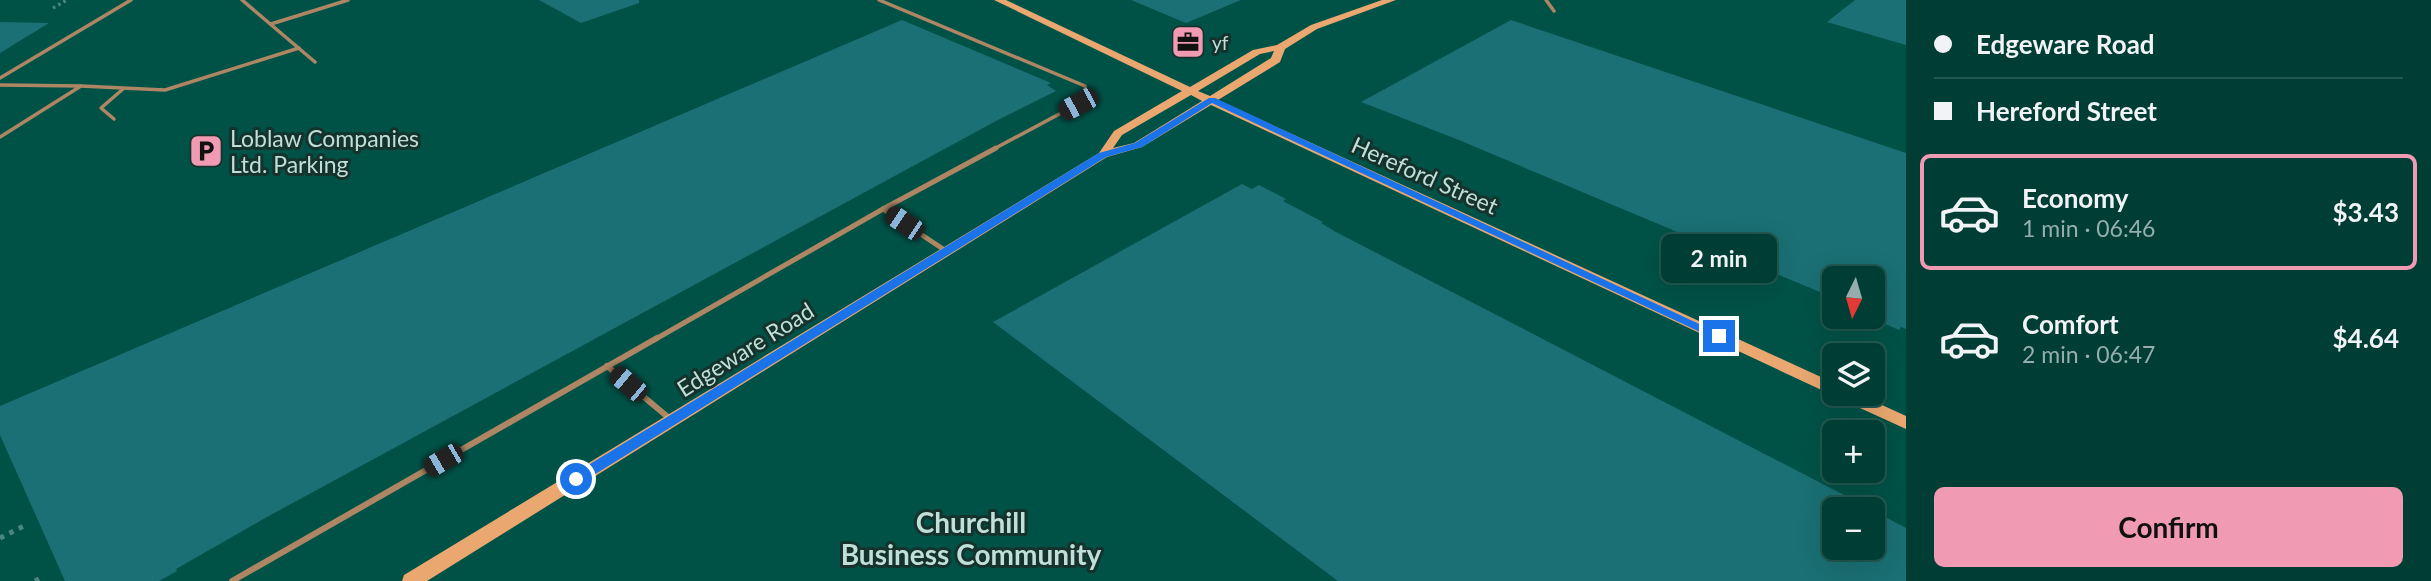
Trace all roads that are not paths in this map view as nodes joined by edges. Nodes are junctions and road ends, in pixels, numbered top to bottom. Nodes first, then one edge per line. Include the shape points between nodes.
1 (131, 0) edge
2 (242, 0) edge
3 (348, 0) edge
4 (878, 0) edge
5 (999, 0) edge
6 (1391, 0) edge
7 (1546, 0) edge
8 (1554, 11) dead end
9 (271, 24) junction
10 (1280, 47) junction
11 (299, 48) junction
12 (316, 62) dead end
13 (0, 78) edge
14 (0, 85) edge
15 (81, 86) junction
16 (124, 88) junction
17 (1192, 90) junction
18 (1212, 100) junction
19 (114, 119) dead end
20 (0, 137) edge
21 (1103, 155) junction
22 (883, 209) junction
23 (946, 251) junction
24 (607, 366) junction
25 (1822, 383) edge
26 (1870, 406) edge
27 (671, 421) junction
28 (1906, 423) edge
29 (232, 581) edge
30 (411, 581) edge

1 - 13 lane
2 - 9 lane
3 - 9 lane
4 - 22 lane via 1071,78 1084,86 1086,96
5 - 17 street, Hereford Street
6 - 10 street, Edgeware Road via 1314,27
7 - 8 lane
9 - 11 lane
10 - 17 street, Edgeware Road via 1257,52
10 - 18 street, Edgeware Road via 1276,60
11 - 12 lane
11 - 16 lane via 165,90
14 - 15 lane
15 - 16 lane
15 - 20 lane
16 - 19 lane via 101,108
17 - 18 street, Hereford Street
17 - 21 street, Edgeware Road via 1118,133
18 - 21 street, Edgeware Road via 1138,145
18 - 25 street, Hereford Street
21 - 23 street, Edgeware Road
22 - 23 lane
22 - 24 lane
23 - 27 street, Edgeware Road
24 - 27 lane
24 - 29 lane
26 - 28 street
27 - 30 street, Edgeware Road

